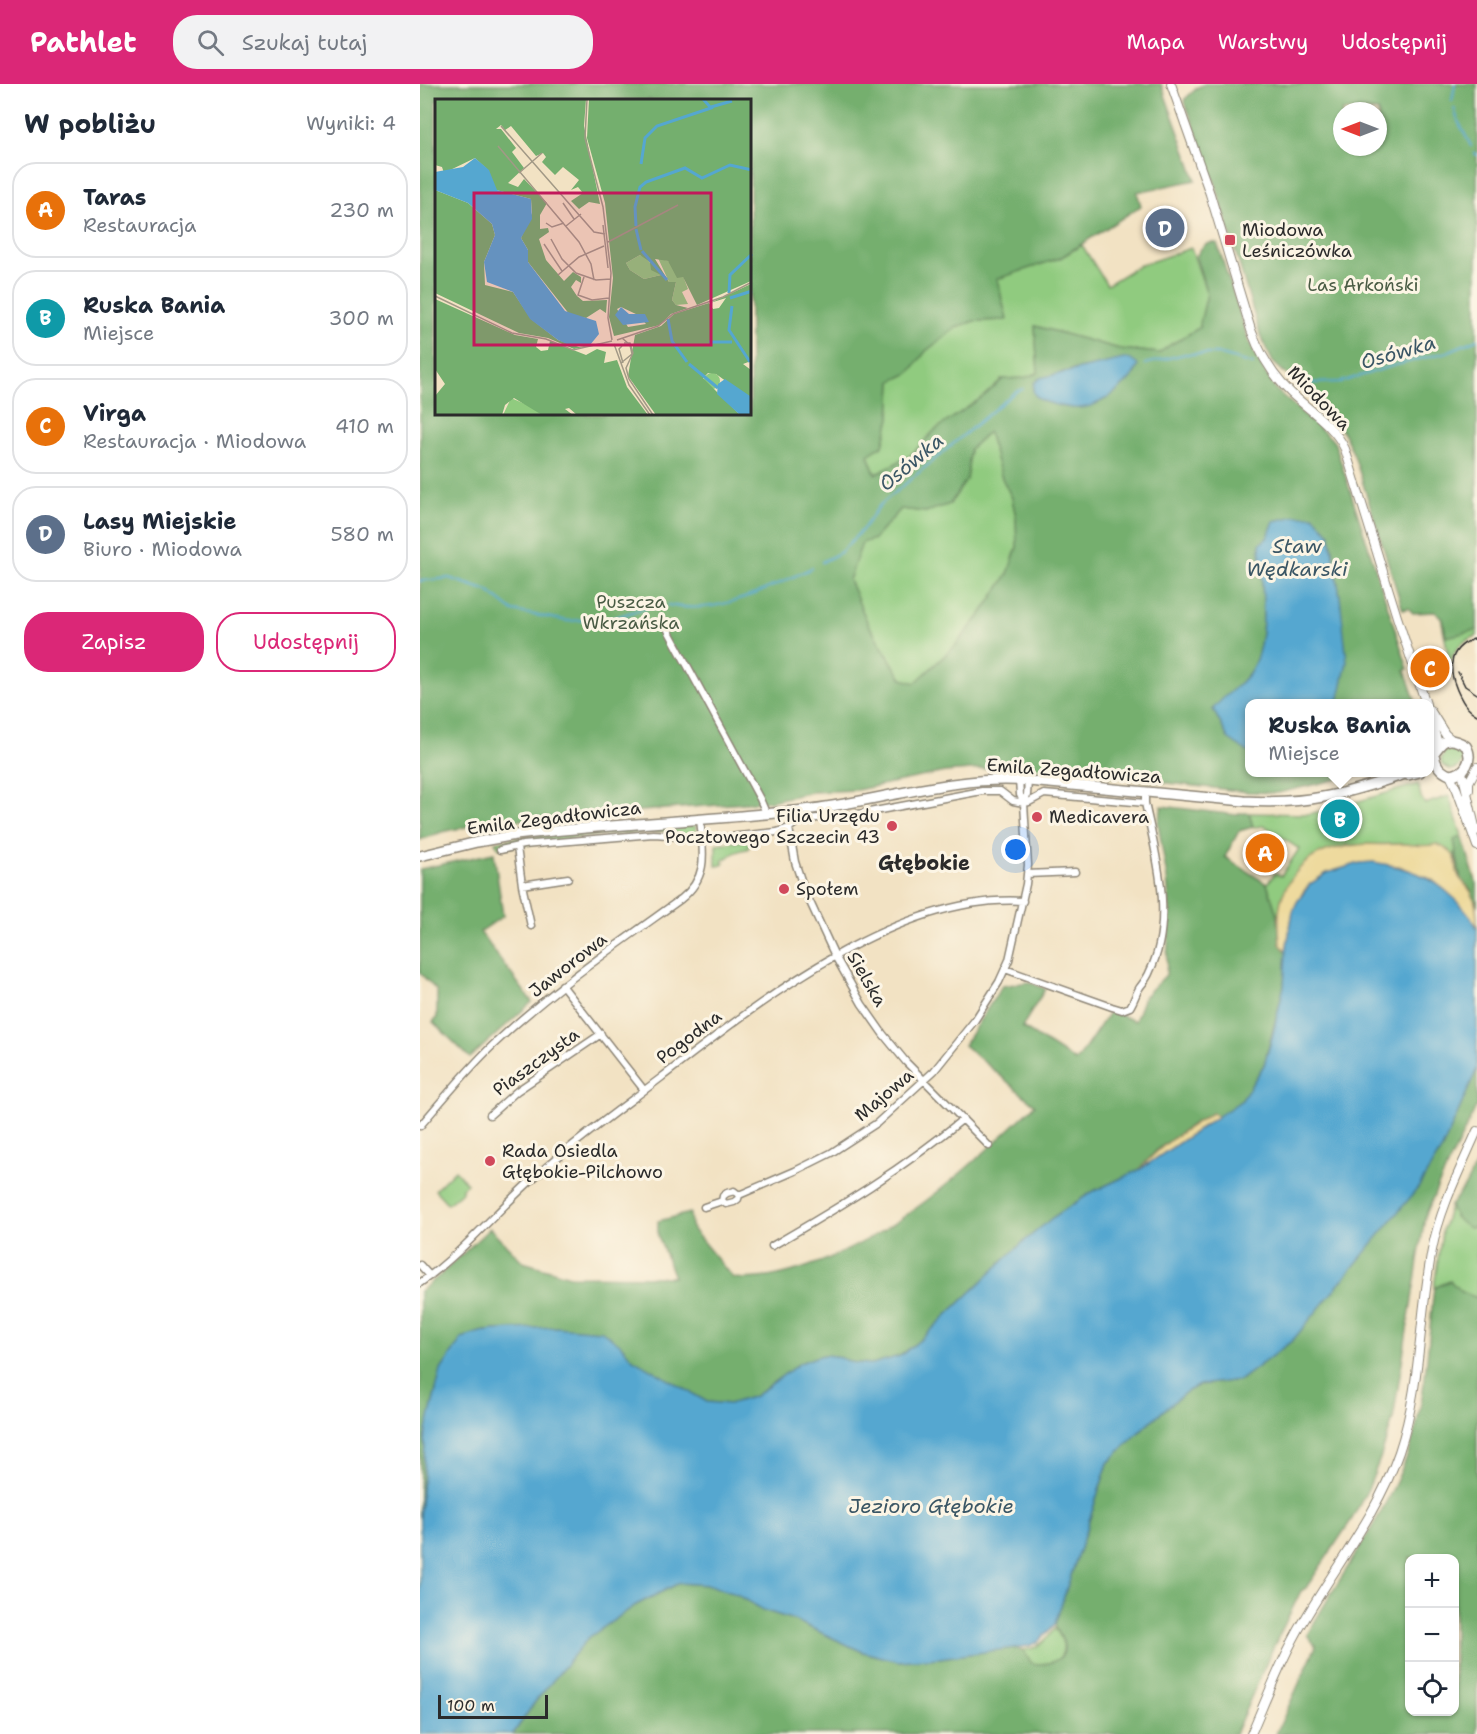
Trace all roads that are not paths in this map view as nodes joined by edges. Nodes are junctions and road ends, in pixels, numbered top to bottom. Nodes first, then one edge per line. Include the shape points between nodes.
1 (1172, 84) edge
2 (668, 630) dead end
3 (1425, 699) edge
4 (1434, 716) edge
5 (1452, 740) junction
6 (1477, 745) edge
7 (1466, 746) junction
8 (1434, 753) edge
9 (1474, 761) edge
10 (1435, 770) edge
11 (1462, 772) junction
12 (1450, 775) junction
13 (1392, 777) edge
14 (1023, 780) junction
15 (1145, 792) junction
16 (1469, 801) junction
17 (1024, 803) junction
18 (1145, 803) junction
19 (766, 813) junction
20 (700, 819) junction
21 (789, 828) junction
22 (1477, 834) edge
23 (702, 840) junction
24 (1477, 846) edge
25 (517, 847) junction
26 (500, 850) dead end
27 (420, 856) edge
28 (1075, 872) dead end
29 (1027, 874) junction
30 (568, 878) dead end
31 (522, 885) junction
32 (1023, 901) junction
33 (531, 926) dead end
34 (835, 956) junction
35 (1005, 969) junction
36 (562, 986) junction
37 (600, 1034) junction
38 (924, 1081) junction
39 (644, 1090) junction
40 (490, 1115) dead end
41 (963, 1119) junction
42 (420, 1126) edge
43 (1477, 1131) edge
44 (989, 1146) dead end
45 (704, 1207) dead end
46 (772, 1246) dead end
47 (420, 1265) edge
48 (430, 1276) junction
49 (420, 1283) edge
50 (1251, 1734) edge

1 - 3 street, Miodowa via 1258,348 1280,381 1330,427 1345,449
2 - 19 street
4 - 5 street
5 - 7 main road
5 - 8 main road via 1443,742
6 - 7 main road
7 - 9 main road
8 - 10 main road
9 - 11 main road
9 - 16 street
10 - 12 main road
11 - 12 main road
11 - 16 street
12 - 24 street
13 - 15 main road, Emila Zegadłowicza via 1336,795 1287,802
14 - 15 main road, Emila Zegadłowicza
14 - 17 street, Majowa via 1020,795
14 - 19 main road, Emila Zegadłowicza via 971,780 831,806
15 - 18 street
16 - 22 street
17 - 18 street via 1044,794
17 - 21 street via 1013,801 1000,791 982,791 853,815 800,820
17 - 29 street, Majowa
18 - 35 street via 1162,889 1162,912 1150,971 1130,1007 1112,1007
19 - 20 main road, Emila Zegadłowicza
20 - 23 street, Jaworowa
20 - 27 main road, Emila Zegadłowicza via 516,835
21 - 23 street
21 - 34 street, Sielska via 801,880
23 - 25 street via 653,834
23 - 36 street, Jaworowa via 702,868 691,891
25 - 26 street
25 - 31 street
28 - 29 street
29 - 32 street, Majowa
30 - 31 street
31 - 33 street
32 - 34 street, Pogodna via 977,904 933,914
32 - 35 street, Majowa
34 - 38 street, Sielska via 873,1020
34 - 39 street, Pogodna via 760,1003
35 - 38 street, Majowa via 967,1032
36 - 37 street, Piaszczysta
36 - 42 street, Jaworowa via 483,1054
37 - 39 street, Piaszczysta
37 - 40 street, Piaszczysta via 517,1091
38 - 41 street, Sielska
38 - 45 street, Majowa via 877,1123 839,1147 789,1174 739,1195 734,1191 727,1193 722,1201
39 - 48 street, Pogodna via 536,1175
41 - 44 street, Sielska
41 - 46 street via 889,1175
43 - 50 street via 1434,1238 1412,1400 1396,1461 1375,1505 1292,1641
47 - 48 street
48 - 49 street, Pogodna

